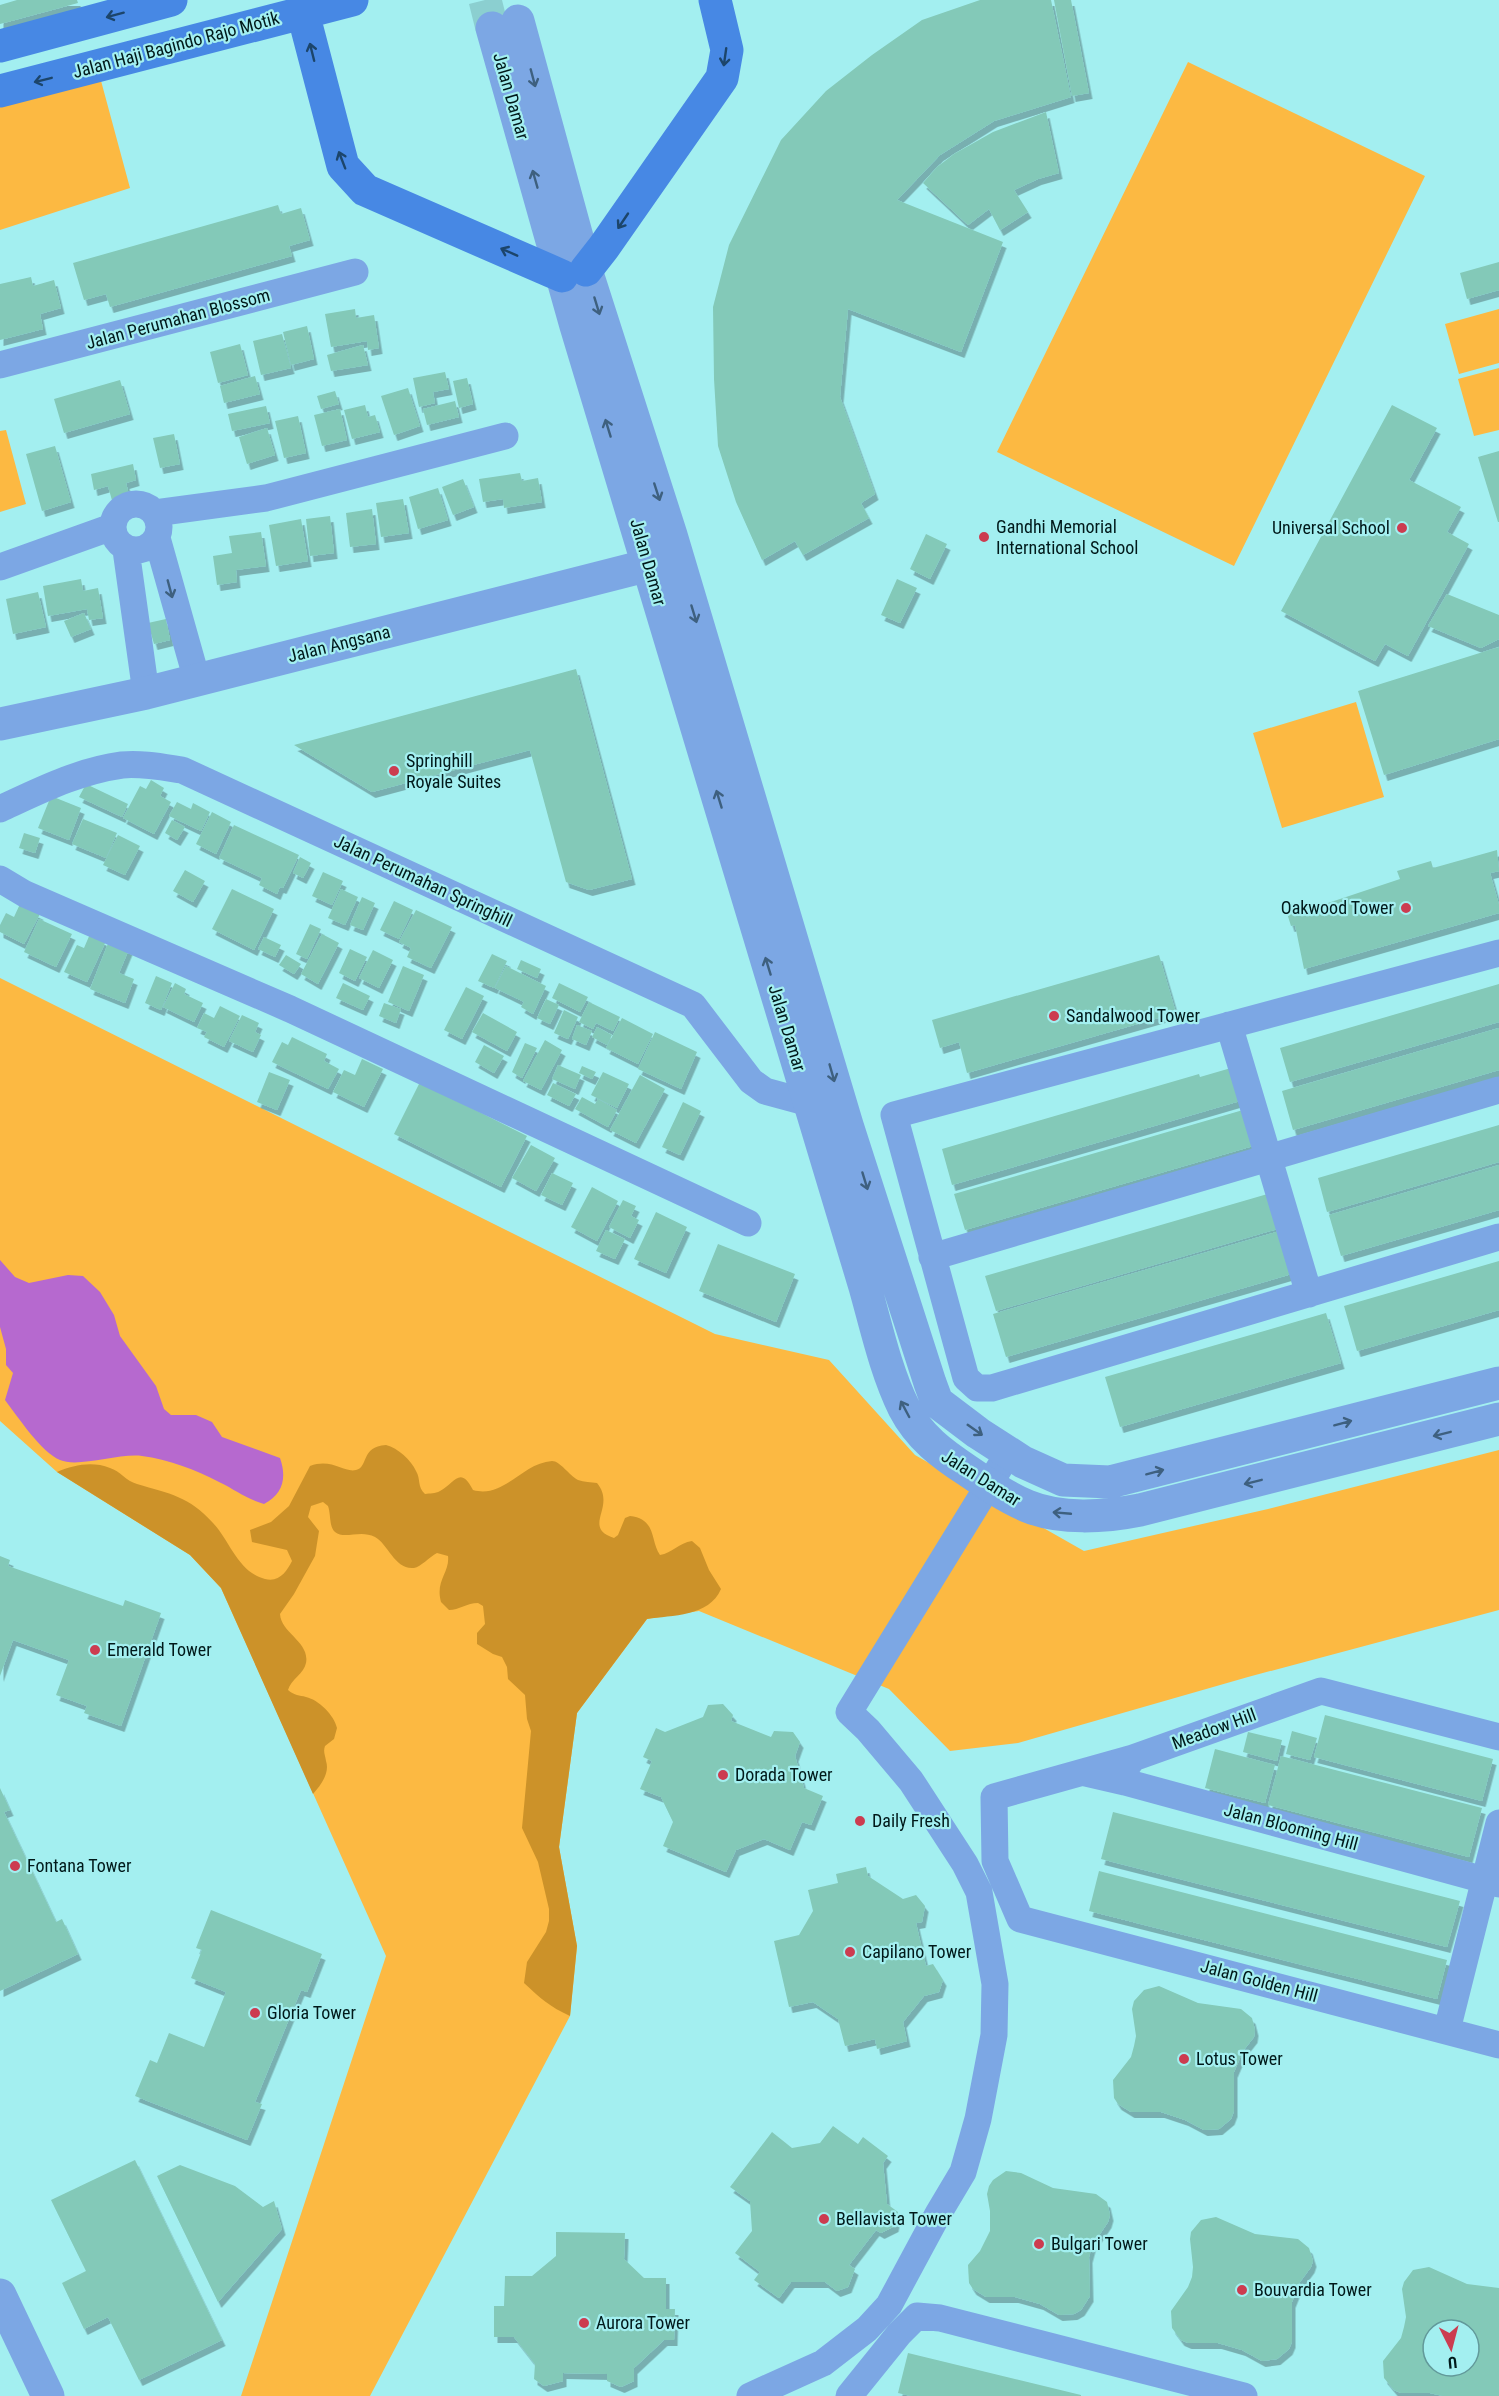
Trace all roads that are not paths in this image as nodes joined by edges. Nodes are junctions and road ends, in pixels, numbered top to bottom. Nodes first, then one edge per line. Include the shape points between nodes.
1 (171, 0) edge
2 (352, 0) edge
3 (715, 0) edge
4 (303, 13) junction
5 (505, 25) tunnel mouth
6 (0, 46) edge
7 (0, 91) edge
8 (355, 272) dead end
9 (574, 273) junction
10 (0, 365) edge
11 (505, 436) dead end
12 (156, 526) junction
13 (119, 538) junction
14 (662, 561) junction
15 (0, 567) edge
16 (197, 680) junction
17 (146, 693) junction
18 (0, 724) edge
19 (0, 809) edge
20 (0, 879) edge
21 (1499, 953) edge
22 (802, 1026) junction
23 (1229, 1026) junction
24 (1499, 1090) edge
25 (809, 1102) junction
26 (833, 1130) junction
27 (1269, 1158) junction
28 (748, 1223) dead end
29 (1499, 1237) edge
30 (932, 1257) junction
31 (1309, 1294) junction
32 (1499, 1383) edge
33 (1499, 1419) edge
34 (1009, 1452) junction
35 (988, 1484) junction
36 (1499, 1737) edge
37 (1129, 1770) junction
38 (1499, 1823) edge
39 (1491, 1882) edge
40 (1020, 1919) joint
41 (1447, 2030) junction
42 (1499, 2045) edge
43 (0, 2295) edge
44 (48, 2396) edge
45 (750, 2396) edge
46 (849, 2396) edge
47 (1244, 2396) edge

1 -> 6 main road
2 - 4 main road, Jalan Haji Bagindo Rajo Motik
3 -> 9 main road via 727,50 722,78 604,248
4 -> 7 main road, Jalan Haji Bagindo Rajo Motik
9 -> 4 main road via 365,190 343,166
5 - 9 street, Jalan Damar
8 - 10 street, Jalan Perumahan Blossom
9 - 14 street, Jalan Damar
11 - 12 street
12 - 13 street via 145,549
12 - 13 street via 146,506 123,507 115,516
12 -> 16 street
13 - 15 street
13 - 17 street
14 - 16 street, Jalan Angsana
14 - 22 street, Jalan Damar
16 - 17 street, Jalan Angsana
17 - 18 street, Jalan Angsana
19 - 25 street, Jalan Perumahan Springhill via 66,778 122,765 182,770 693,1005 751,1081 765,1091
20 - 28 street via 25,894 290,1009
21 - 23 street
22 - 25 street, Jalan Damar
22 -> 26 street, Jalan Damar
23 - 27 street
23 - 30 street via 894,1115
24 - 27 street
25 - 26 street, Jalan Damar
26 -> 34 street, Jalan Damar via 894,1276 937,1402
35 -> 26 street, Jalan Damar via 933,1447 904,1409
27 - 30 street
27 - 31 street
29 - 31 street
30 - 31 street via 966,1378 977,1388 992,1388
34 -> 32 street, Jalan Damar via 1063,1480 1110,1482
33 -> 35 street, Jalan Damar via 1113,1515 1056,1513 1029,1507
34 - 35 street
35 - 45 street via 849,1712 911,1781 979,1892 995,1984 994,2035 978,2119 963,2172 889,2305 867,2329 823,2363
36 - 37 street, Meadow Hill via 1321,1691
37 - 39 street, Jalan Blooming Hill
37 - 40 street, Jalan Blooming Hill via 1082,1772 994,1797 995,1862
38 - 39 street
39 - 41 street
40 - 41 street, Jalan Golden Hill
41 - 42 street, Jalan Golden Hill
43 - 44 street
46 - 47 street via 917,2316 940,2318

